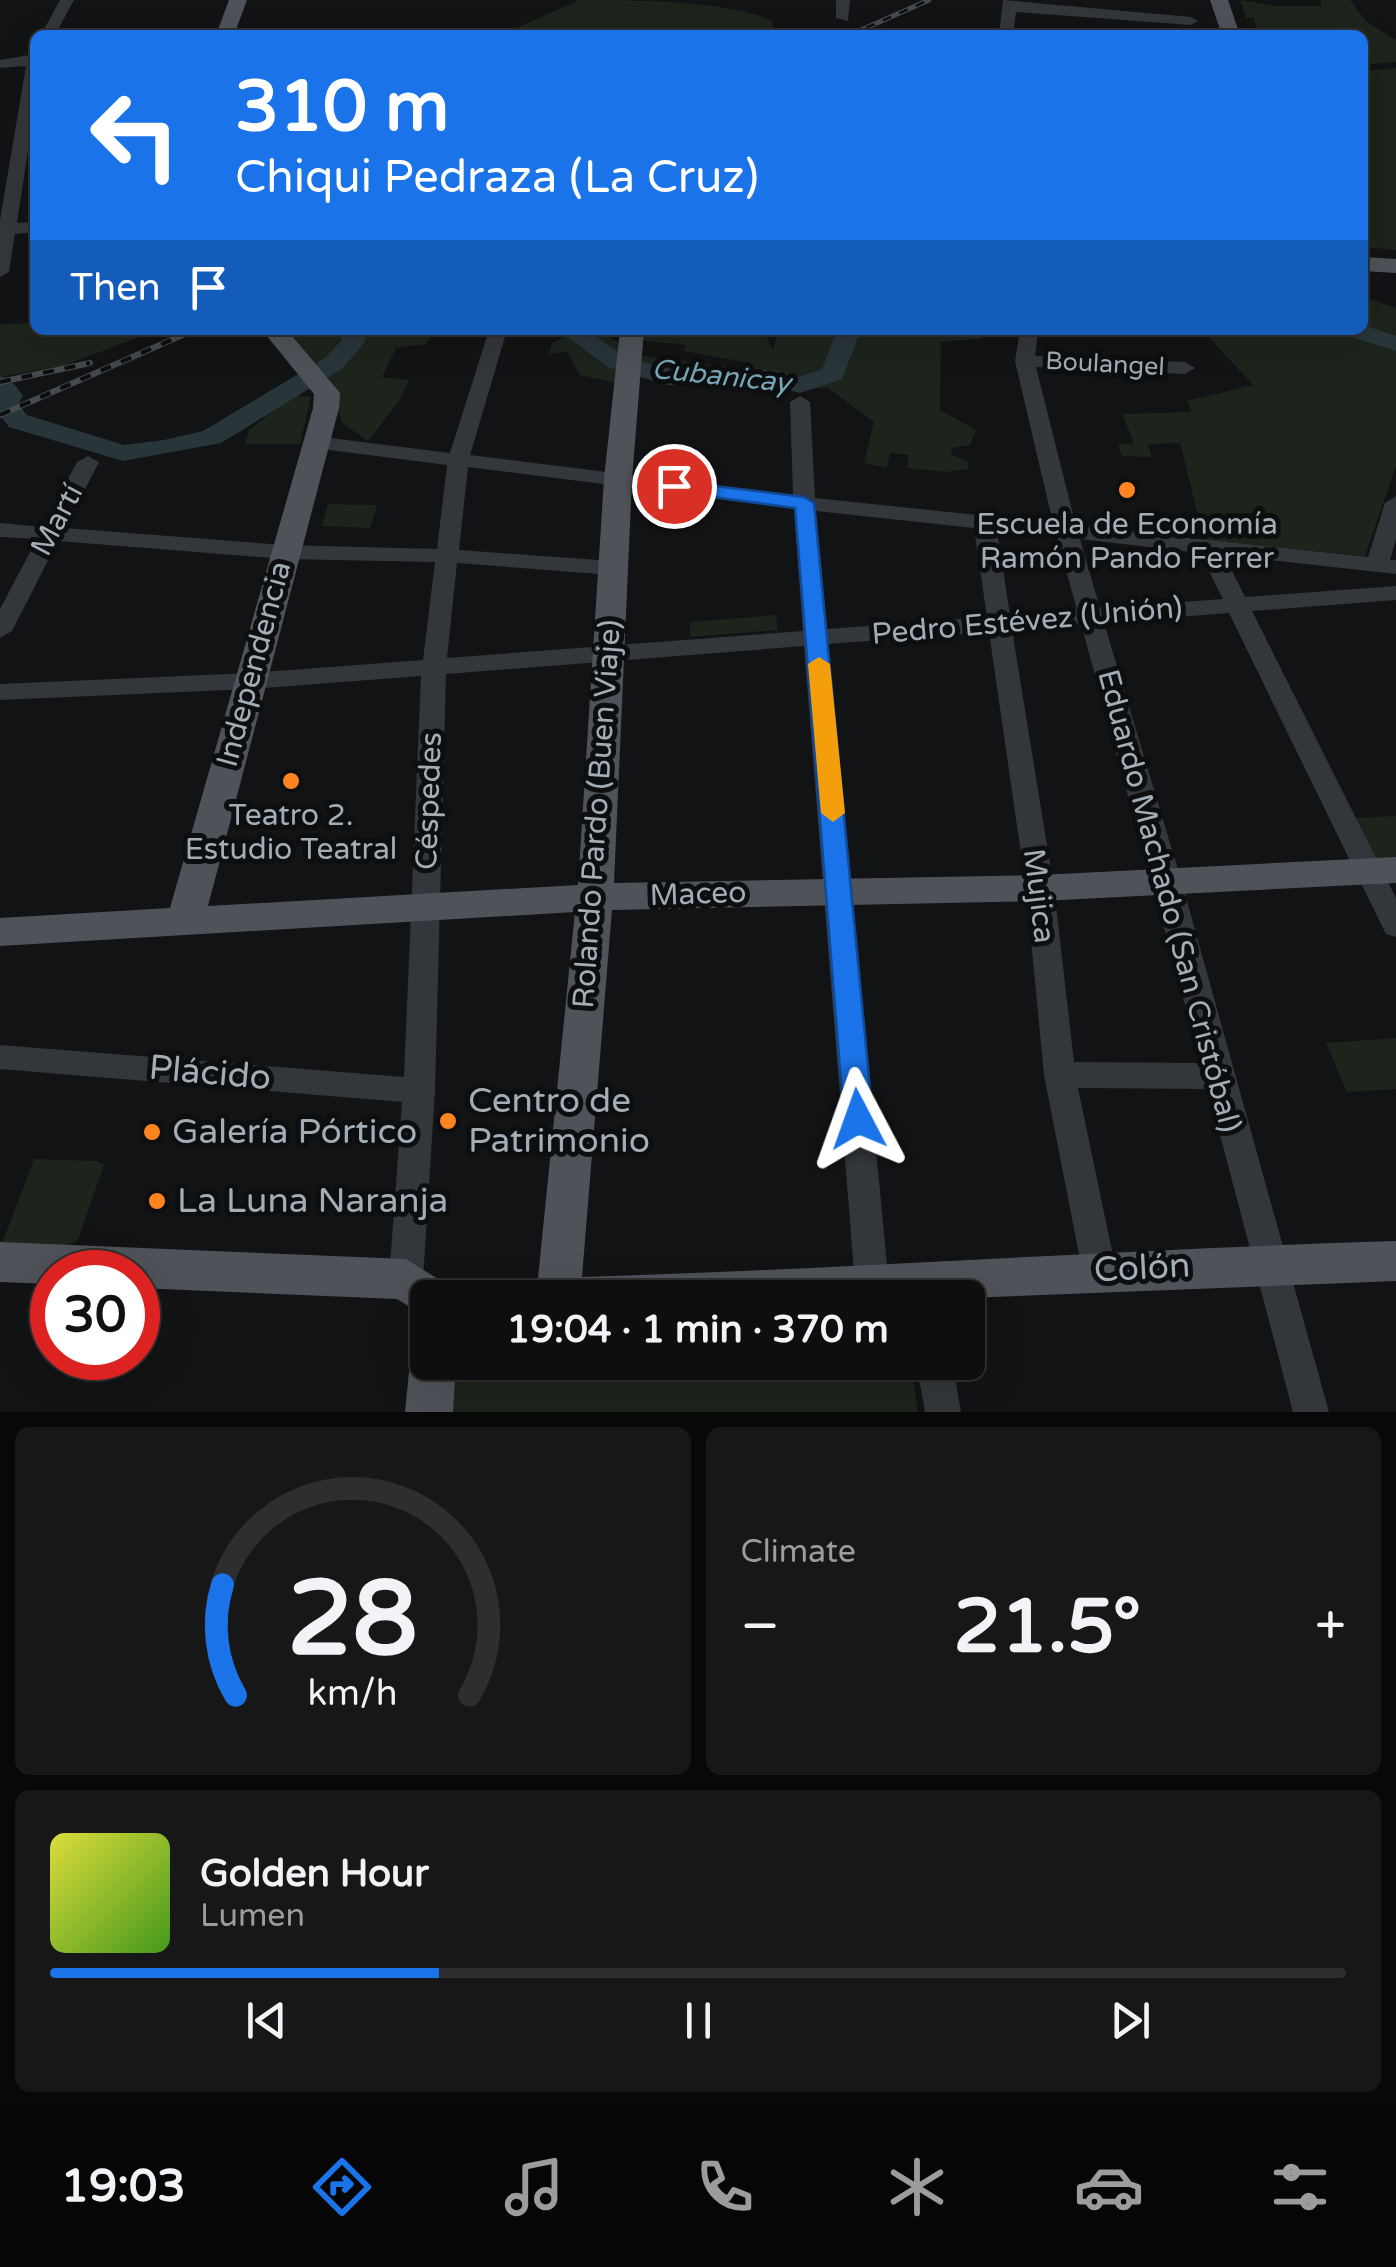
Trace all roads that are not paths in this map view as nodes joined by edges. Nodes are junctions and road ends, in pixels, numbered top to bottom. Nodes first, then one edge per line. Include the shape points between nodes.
1 (67, 0) edge
2 (238, 0) edge
3 (843, 0) edge
4 (1140, 0) edge
5 (1196, 0) edge
6 (1210, 0) edge
7 (1219, 0) edge
8 (1010, 4) edge
9 (1145, 17) junction
10 (843, 18) dead end
11 (1194, 28) edge
12 (51, 30) edge
13 (227, 30) edge
14 (1007, 30) edge
15 (1145, 30) edge
16 (1218, 30) edge
17 (1229, 30) edge
18 (30, 60) edge
19 (0, 64) edge
20 (30, 114) edge
21 (28, 141) edge
22 (0, 143) edge
23 (30, 227) edge
24 (4, 230) edge
25 (1368, 261) edge
26 (1396, 263) edge
27 (0, 272) edge
28 (278, 335) edge
29 (496, 335) edge
30 (1028, 335) edge
31 (630, 353) edge
32 (1025, 361) junction
33 (1185, 368) dead end
34 (800, 402) dead end
35 (326, 408) junction
36 (314, 442) junction
37 (369, 448) junction
38 (458, 460) junction
39 (88, 462) dead end
40 (618, 479) junction
41 (804, 503) junction
42 (1396, 504) edge
43 (984, 521) junction
44 (0, 530) edge
45 (1066, 531) junction
46 (48, 533) junction
47 (1209, 548) junction
48 (284, 552) junction
49 (450, 556) junction
50 (1386, 565) edge
51 (612, 568) junction
52 (1396, 593) edge
53 (1236, 604) junction
54 (1090, 616) junction
55 (998, 624) junction
56 (0, 631) edge
57 (817, 640) junction
58 (608, 655) junction
59 (434, 668) junction
60 (251, 681) junction
61 (0, 692) edge
62 (1382, 870) edge
63 (1168, 883) junction
64 (1040, 888) junction
65 (840, 889) junction
66 (595, 897) junction
67 (424, 906) junction
68 (184, 921) junction
69 (1396, 926) edge
70 (0, 932) edge
71 (0, 1057) edge
72 (1060, 1076) junction
73 (1218, 1076) junction
74 (419, 1092) junction
75 (1396, 1261) edge
76 (0, 1262) edge
77 (1270, 1262) junction
78 (1098, 1270) junction
79 (418, 1280) edge
80 (560, 1280) edge
81 (880, 1280) edge
82 (948, 1280) edge
83 (410, 1288) edge
84 (432, 1380) edge
85 (937, 1380) edge
86 (429, 1412) edge
87 (942, 1412) edge
88 (1311, 1412) edge

1 - 12 street
2 - 13 main road
3 - 10 street
4 - 9 street
5 - 11 street
6 - 16 main road
7 - 17 main road
8 - 9 street
8 - 14 street
9 - 11 street
9 - 15 street
18 - 19 street
20 - 21 street
21 - 22 street
21 - 24 street
23 - 24 street
24 - 27 street
25 - 26 main road
28 - 35 main road via 327,393
29 - 38 street, Céspedes
30 - 32 street, Eduardo Machado (San Cristóbal)
31 - 40 main road, Rolando Pardo (Buen Viaje)
32 - 33 street, Boulangel
32 - 45 street, Eduardo Machado (San Cristóbal)
34 - 41 street
35 - 36 main road, Independencia
35 - 37 street via 338,431
36 - 37 street
36 - 48 main road, Independencia
37 - 38 street
38 - 40 street
38 - 49 street, Céspedes
39 - 46 street, Martí
40 - 41 street
40 - 51 main road, Rolando Pardo (Buen Viaje)
41 - 43 street
41 - 57 street
42 - 50 street
43 - 45 street
43 - 55 street, Mujica
44 - 46 street
45 - 47 street
45 - 54 street, Eduardo Machado (San Cristóbal)
46 - 48 street
46 - 56 street, Martí
47 - 50 street
47 - 53 street
48 - 49 street
48 - 60 main road, Independencia
49 - 51 street
49 - 59 street, Céspedes
50 - 52 street
51 - 58 main road, Rolando Pardo (Buen Viaje)
52 - 53 street, Pedro Estévez (Unión)
53 - 54 street, Pedro Estévez (Unión)
53 - 62 street
54 - 55 street, Pedro Estévez (Unión)
54 - 63 street, Eduardo Machado (San Cristóbal)
55 - 57 street, Pedro Estévez (Unión)
55 - 64 street, Mujica
57 - 58 street, Pedro Estévez (Unión)
57 - 65 street
58 - 59 street, Pedro Estévez (Unión)
58 - 66 main road, Rolando Pardo (Buen Viaje)
59 - 60 street, Pedro Estévez (Unión)
59 - 67 street, Céspedes
60 - 61 street, Pedro Estévez (Unión)
60 - 68 main road, Independencia
62 - 63 main road, Maceo
62 - 69 street
63 - 64 main road, Maceo
63 - 73 street, Eduardo Machado (San Cristóbal)
64 - 65 main road, Maceo
64 - 72 street, Mujica
65 - 66 main road, Maceo
65 - 81 street via 871,1272
66 - 67 main road, Maceo
66 - 80 main road, Rolando Pardo (Buen Viaje)
67 - 68 main road, Maceo
67 - 74 street, Céspedes
68 - 70 main road, Maceo
71 - 74 street, Plácido
72 - 73 street
72 - 78 street, Mujica
73 - 77 street, Eduardo Machado (San Cristóbal)
74 - 79 street, Céspedes
75 - 77 main road, Colón
76 - 83 main road
77 - 78 main road, Colón
77 - 88 street, Eduardo Machado (San Cristóbal)
78 - 82 main road, Colón
84 - 86 main road
85 - 87 street

